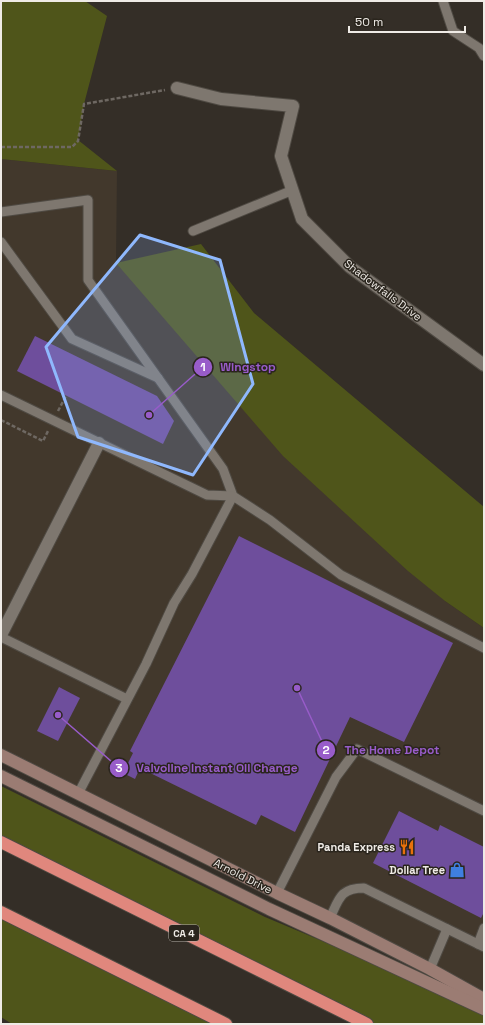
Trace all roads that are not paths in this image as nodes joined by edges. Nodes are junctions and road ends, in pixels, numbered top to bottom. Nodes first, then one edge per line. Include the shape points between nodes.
1 (443, 1) edge
2 (484, 56) edge
3 (177, 88) road end
4 (293, 190) junction
5 (1, 212) edge
6 (193, 231) dead end
7 (1, 242) edge
8 (484, 365) edge
9 (158, 378) junction
10 (1, 395) edge
11 (99, 443) junction
12 (233, 496) junction
13 (1, 636) edge
14 (484, 648) edge
15 (127, 699) junction
16 (1, 755) edge
17 (1, 776) edge
18 (78, 794) junction
19 (484, 812) edge
20 (1, 842) edge
21 (277, 893) junction
22 (1, 912) edge
23 (330, 918) junction
24 (484, 928) edge
25 (447, 929) junction
26 (481, 945) edge
27 (430, 969) junction
28 (484, 999) edge
29 (484, 1009) edge
30 (226, 1024) edge
31 (367, 1024) edge

1 - 2 lane via 453,31 479,48
3 - 4 street, Shadowfalls Drive via 221,99 293,106 281,156
4 - 6 lane
4 - 8 street, Shadowfalls Drive via 302,219 350,267
5 - 9 lane via 88,200 88,280
7 - 9 lane via 72,339
9 - 12 lane via 223,469
10 - 11 lane
11 - 12 lane via 207,495
11 - 13 street
12 - 14 lane via 270,520 341,575
12 - 15 lane via 174,603
13 - 15 lane
15 - 18 lane
16 - 18 street, Arnold Drive
17 - 29 street, Arnold Drive via 269,909
18 - 21 street, Arnold Drive
19 - 21 lane via 357,748 336,776
20 - 31 highway, CA 4
21 - 23 street, Arnold Drive
22 - 30 highway
23 - 25 lane via 343,892 364,888
23 - 27 street, Arnold Drive
24 - 26 lane
25 - 26 lane
25 - 27 lane
27 - 28 street, Arnold Drive

